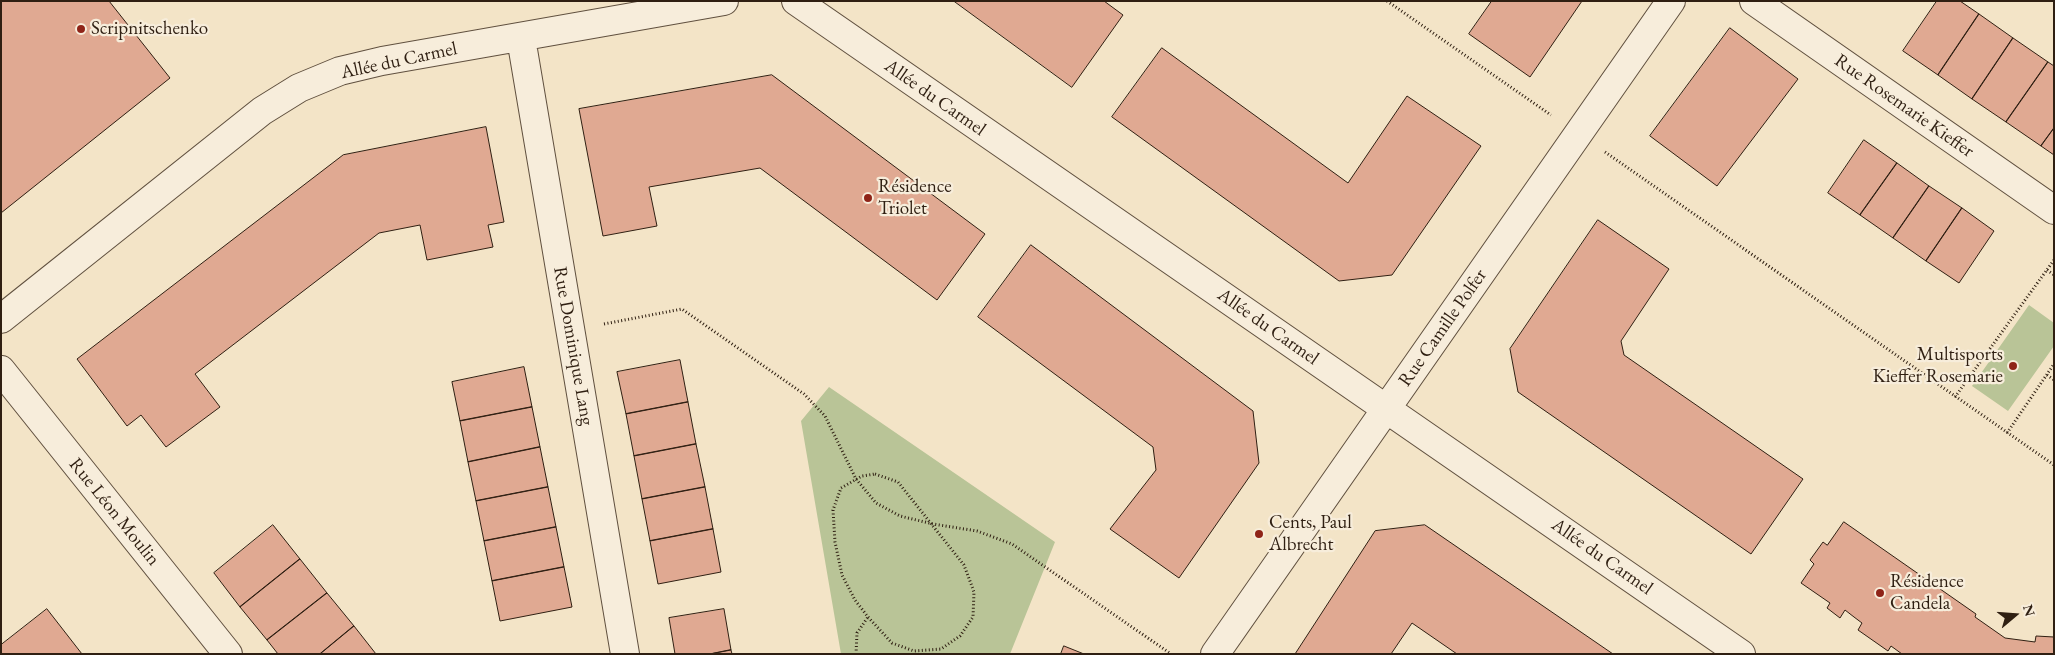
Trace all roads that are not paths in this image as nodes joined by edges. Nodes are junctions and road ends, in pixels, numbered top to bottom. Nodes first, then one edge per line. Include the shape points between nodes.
1 (724, 1) edge
2 (796, 1) edge
3 (1671, 1) edge
4 (1754, 1) edge
5 (522, 38) junction
6 (2054, 210) edge
7 (1, 319) edge
8 (1, 370) edge
9 (1387, 409) junction
10 (228, 654) edge
11 (625, 654) edge
12 (1215, 654) edge
13 (1741, 654) edge

1 - 5 street, Allée du Carmel
2 - 9 street, Allée du Carmel
3 - 9 street, Rue Camille Polfer
4 - 6 street, Rue Rosemarie Kieffer
5 - 7 street, Allée du Carmel via 382,61 340,71 299,88 262,112
5 - 11 street, Rue Dominique Lang
8 - 10 street, Rue Léon Moulin
9 - 12 street, Rue Camille Polfer
9 - 13 street, Allée du Carmel

